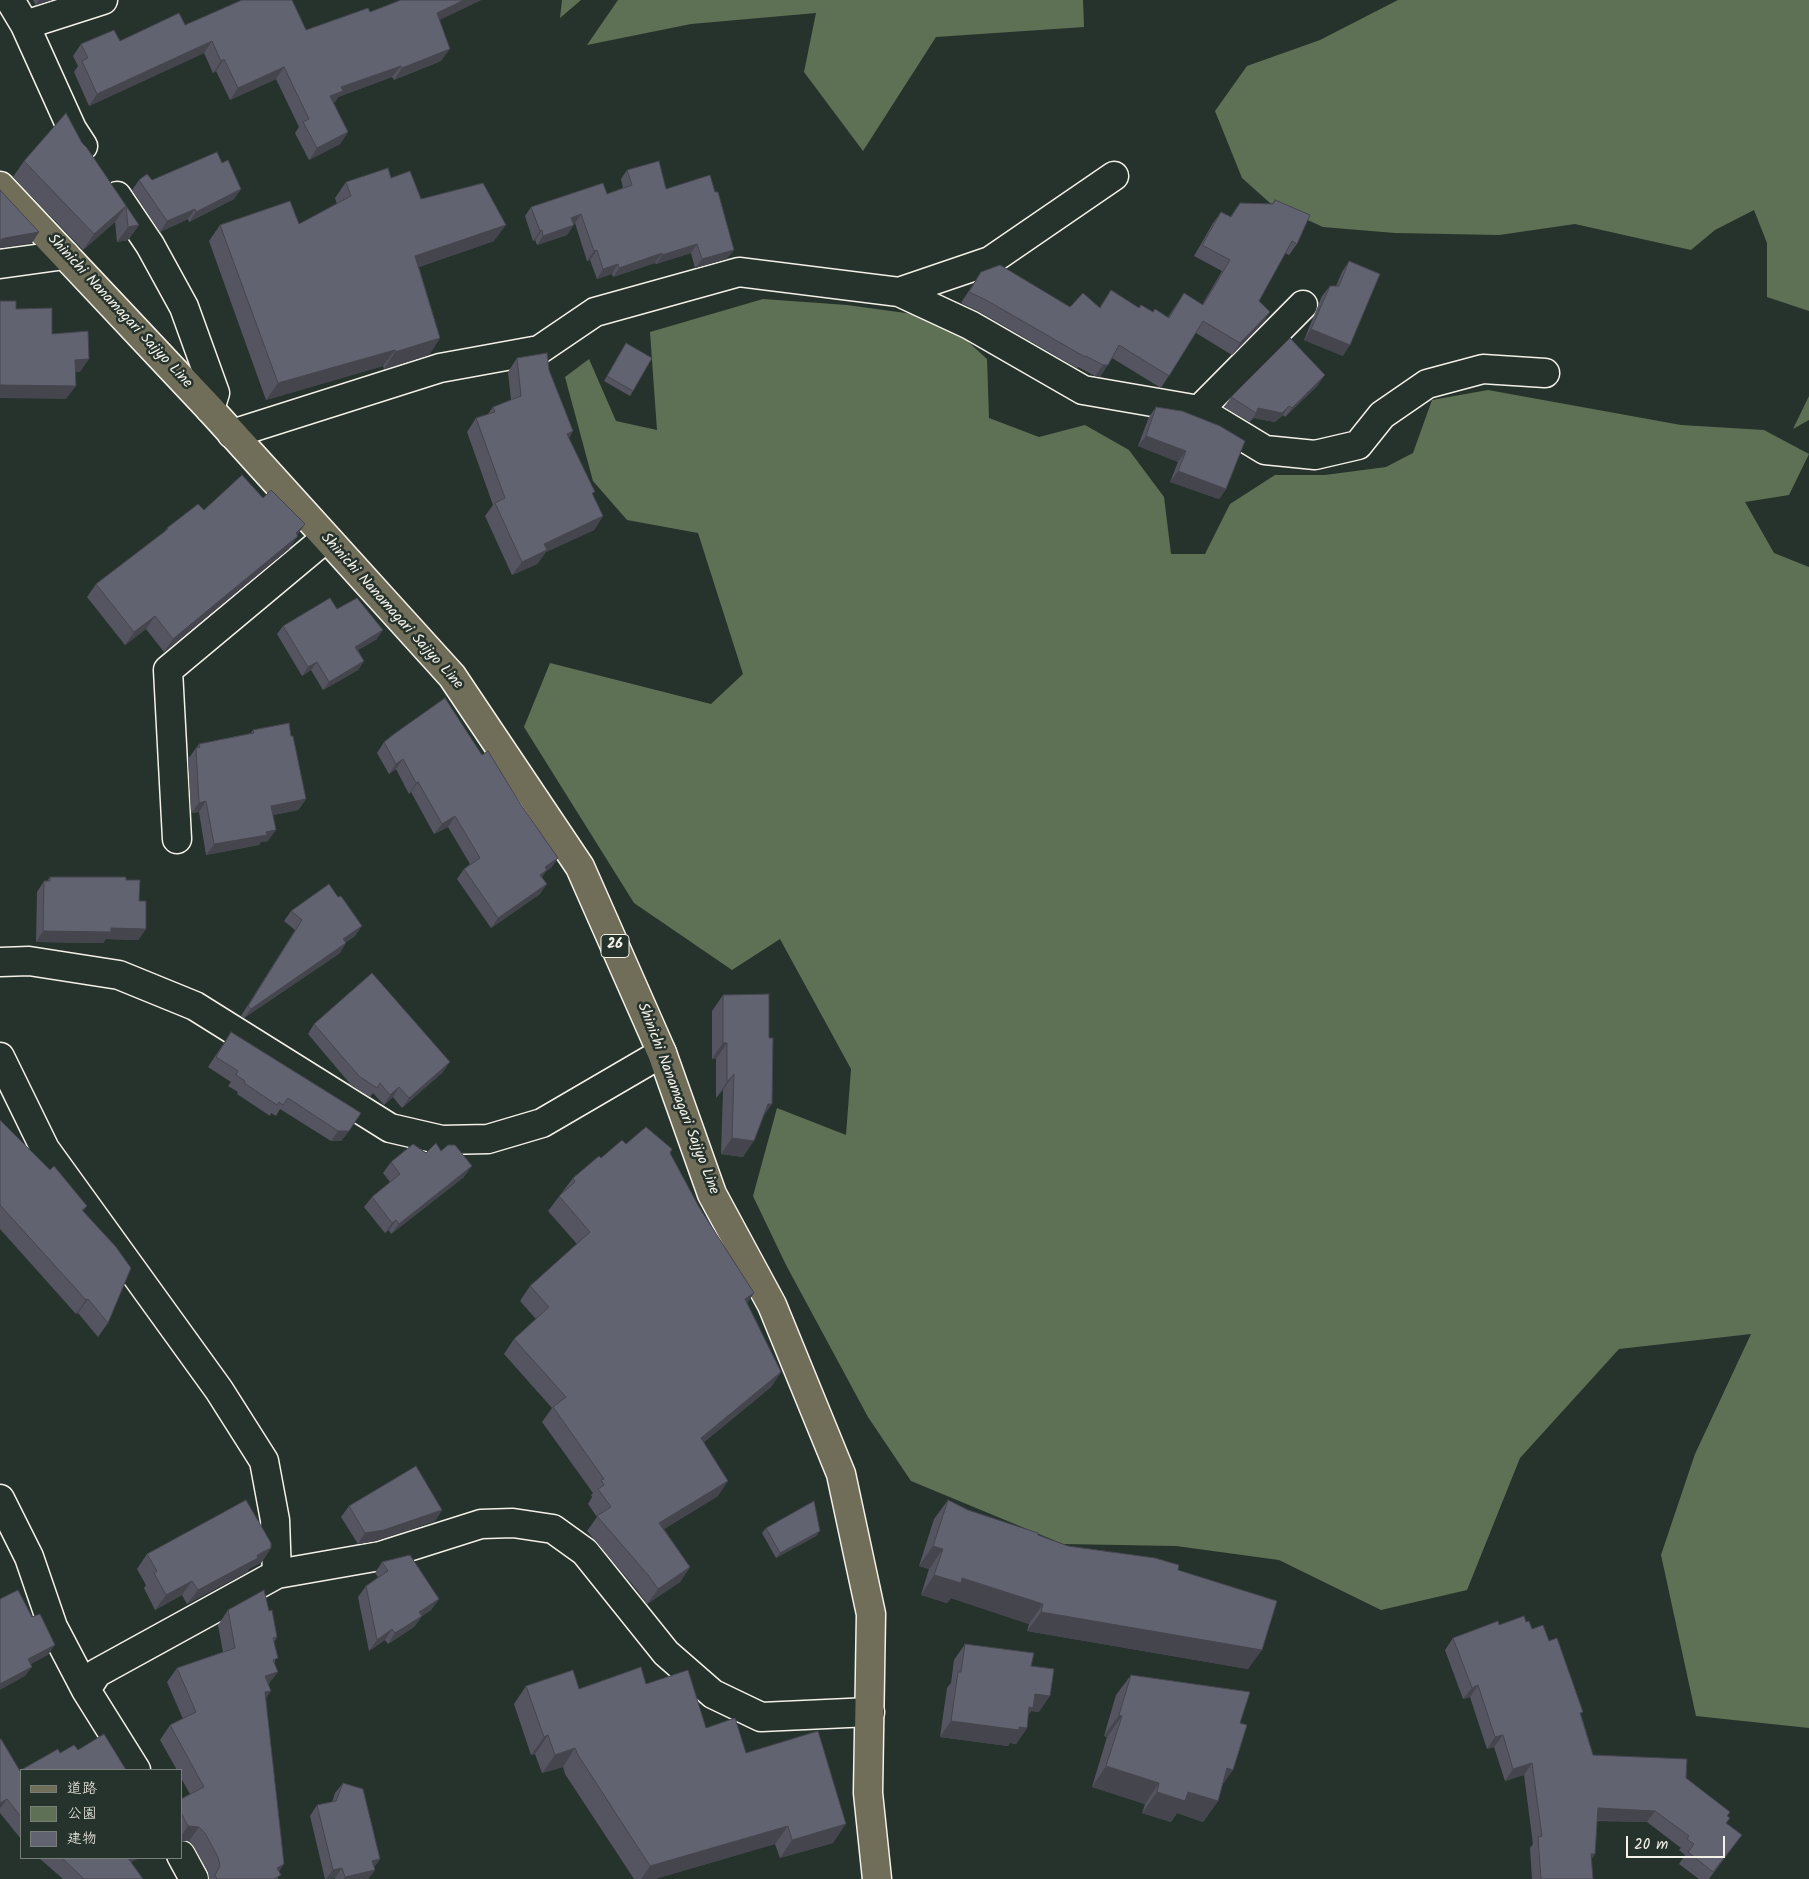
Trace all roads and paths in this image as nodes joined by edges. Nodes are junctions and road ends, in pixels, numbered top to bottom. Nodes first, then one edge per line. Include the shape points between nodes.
1 (10, 0) edge
2 (102, 0) edge
3 (25, 25) junction
4 (1114, 176) dead end
5 (0, 186) edge
6 (65, 255) junction
7 (0, 264) edge
8 (899, 292) junction
9 (1303, 305) dead end
10 (1545, 373) dead end
11 (210, 409) junction
12 (1199, 410) junction
13 (232, 434) junction
14 (326, 538) junction
15 (177, 839) dead end
16 (0, 962) edge
17 (662, 1054) junction
18 (0, 1057) edge
19 (0, 1499) edge
20 (276, 1574) junction
21 (86, 1690) junction
22 (870, 1712) junction
23 (135, 1769) edge
24 (182, 1857) edge
25 (194, 1879) edge
26 (877, 1879) edge

1 - 3 street
2 - 3 street
3 - 11 street via 72,129 150,245 184,307 215,394
4 - 8 street via 990,261
5 - 6 main road, Shinichi Nanamagari Saijyo Line / 26
6 - 7 street
6 - 11 main road, Shinichi Nanamagari Saijyo Line / 26
8 - 12 street via 970,326 1083,390
8 - 13 street via 739,272 595,312 540,350 440,368
9 - 12 street
10 - 12 street via 1483,369 1427,384 1382,415 1358,445 1315,455 1265,450
11 - 13 main road, Shinichi Nanamagari Saijyo Line / 26
13 - 14 main road, Shinichi Nanamagari Saijyo Line / 26
14 - 15 street via 168,670
14 - 17 main road, Shinichi Nanamagari Saijyo Line / 26 via 452,676 580,867
16 - 17 street via 29,961 119,975 195,1006 390,1128 442,1140 488,1139 542,1123
17 - 22 main road, Shinichi Nanamagari Saijyo Line / 26 via 712,1194 772,1305 841,1474 871,1614
18 - 20 street via 45,1149 220,1390 264,1461 275,1520
19 - 21 street via 29,1558 53,1627
20 - 21 street via 97,1673
20 - 22 street via 380,1556 481,1524 513,1522 553,1530 585,1552 666,1653 713,1694 761,1717
21 - 23 street
22 - 26 main road, Shinichi Nanamagari Saijyo Line / 26 via 868,1794
24 - 25 street

